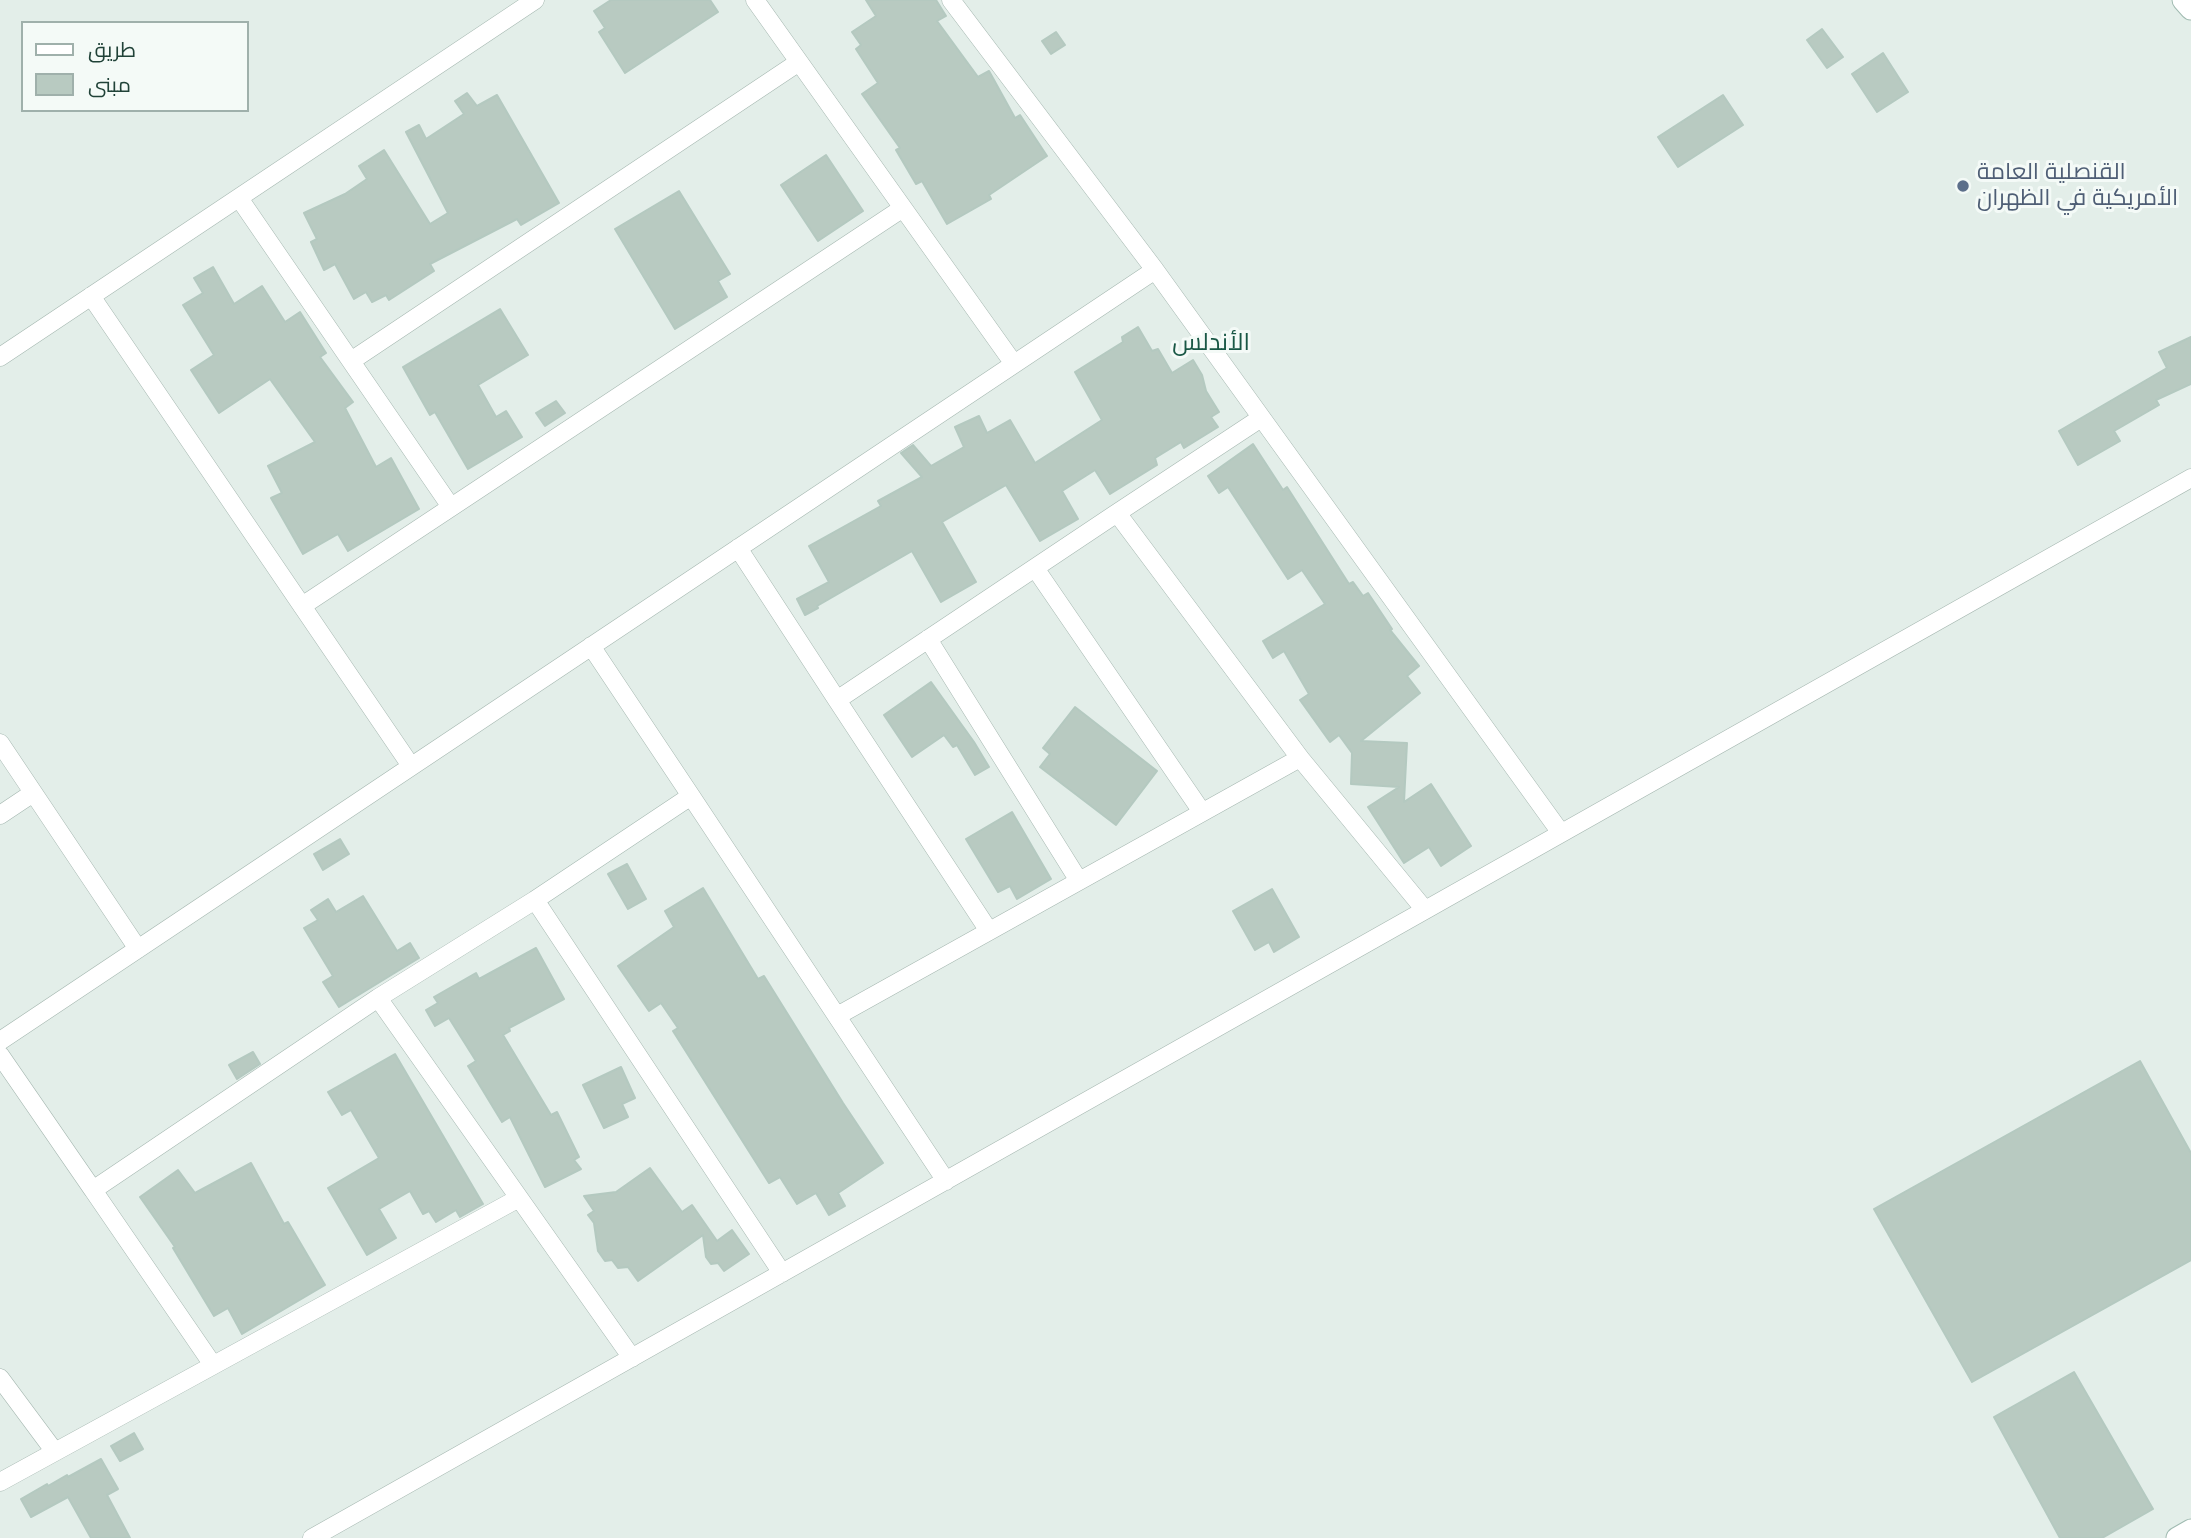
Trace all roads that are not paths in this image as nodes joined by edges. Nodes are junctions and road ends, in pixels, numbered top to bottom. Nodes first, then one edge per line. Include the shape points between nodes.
1 (535, 0) edge
2 (755, 0) edge
3 (951, 0) edge
4 (2183, 0) edge
5 (2191, 9) edge
6 (799, 62) junction
7 (239, 198) junction
8 (903, 208) junction
9 (1155, 270) junction
10 (90, 296) junction
11 (0, 357) edge
12 (351, 361) junction
13 (1014, 364) junction
14 (1261, 418) junction
15 (2191, 478) edge
16 (451, 507) junction
17 (1117, 513) junction
18 (738, 548) junction
19 (1035, 568) junction
20 (302, 606) junction
21 (928, 639) junction
22 (591, 646) junction
23 (836, 700) junction
24 (0, 743) edge
25 (1300, 758) junction
26 (411, 766) junction
27 (33, 793) junction
28 (691, 796) junction
29 (1202, 813) junction
30 (0, 815) edge
31 (1561, 833) junction
32 (1079, 881) junction
33 (536, 900) junction
34 (1425, 910) junction
35 (989, 931) junction
36 (138, 949) junction
37 (378, 998) junction
38 (837, 1016) junction
39 (0, 1041) edge
40 (0, 1055) edge
41 (946, 1181) junction
42 (93, 1190) junction
43 (519, 1198) junction
44 (782, 1273) junction
45 (632, 1358) junction
46 (213, 1365) junction
47 (0, 1378) edge
48 (55, 1452) junction
49 (0, 1482) edge
50 (2191, 1530) edge
51 (312, 1538) edge
52 (2177, 1538) edge

1 - 7 street
2 - 6 street
3 - 9 street
4 - 5 main road
6 - 8 street
6 - 12 street
7 - 10 street
7 - 12 street
8 - 13 street
8 - 16 street
9 - 13 street
9 - 14 street
10 - 11 street
10 - 20 street
12 - 16 street
13 - 18 street
14 - 17 street
14 - 31 street
15 - 31 street
16 - 20 street
17 - 19 street
17 - 25 street
18 - 22 street
18 - 23 street
19 - 21 street
19 - 29 street
20 - 26 street
21 - 23 street
21 - 32 street
22 - 26 street
22 - 28 street
23 - 35 street
24 - 27 street
25 - 29 street
25 - 34 street
26 - 36 street
27 - 30 street
27 - 36 street
28 - 33 street
28 - 38 street
29 - 32 street
31 - 34 street
32 - 35 street
33 - 37 street
33 - 44 street
34 - 41 street
35 - 38 street
36 - 39 street
37 - 42 street
37 - 43 street
38 - 41 street
40 - 42 street
41 - 44 street
42 - 46 street
43 - 45 street
43 - 46 street
44 - 45 street
45 - 51 street
46 - 48 street
47 - 48 street
48 - 49 street
50 - 52 main road

